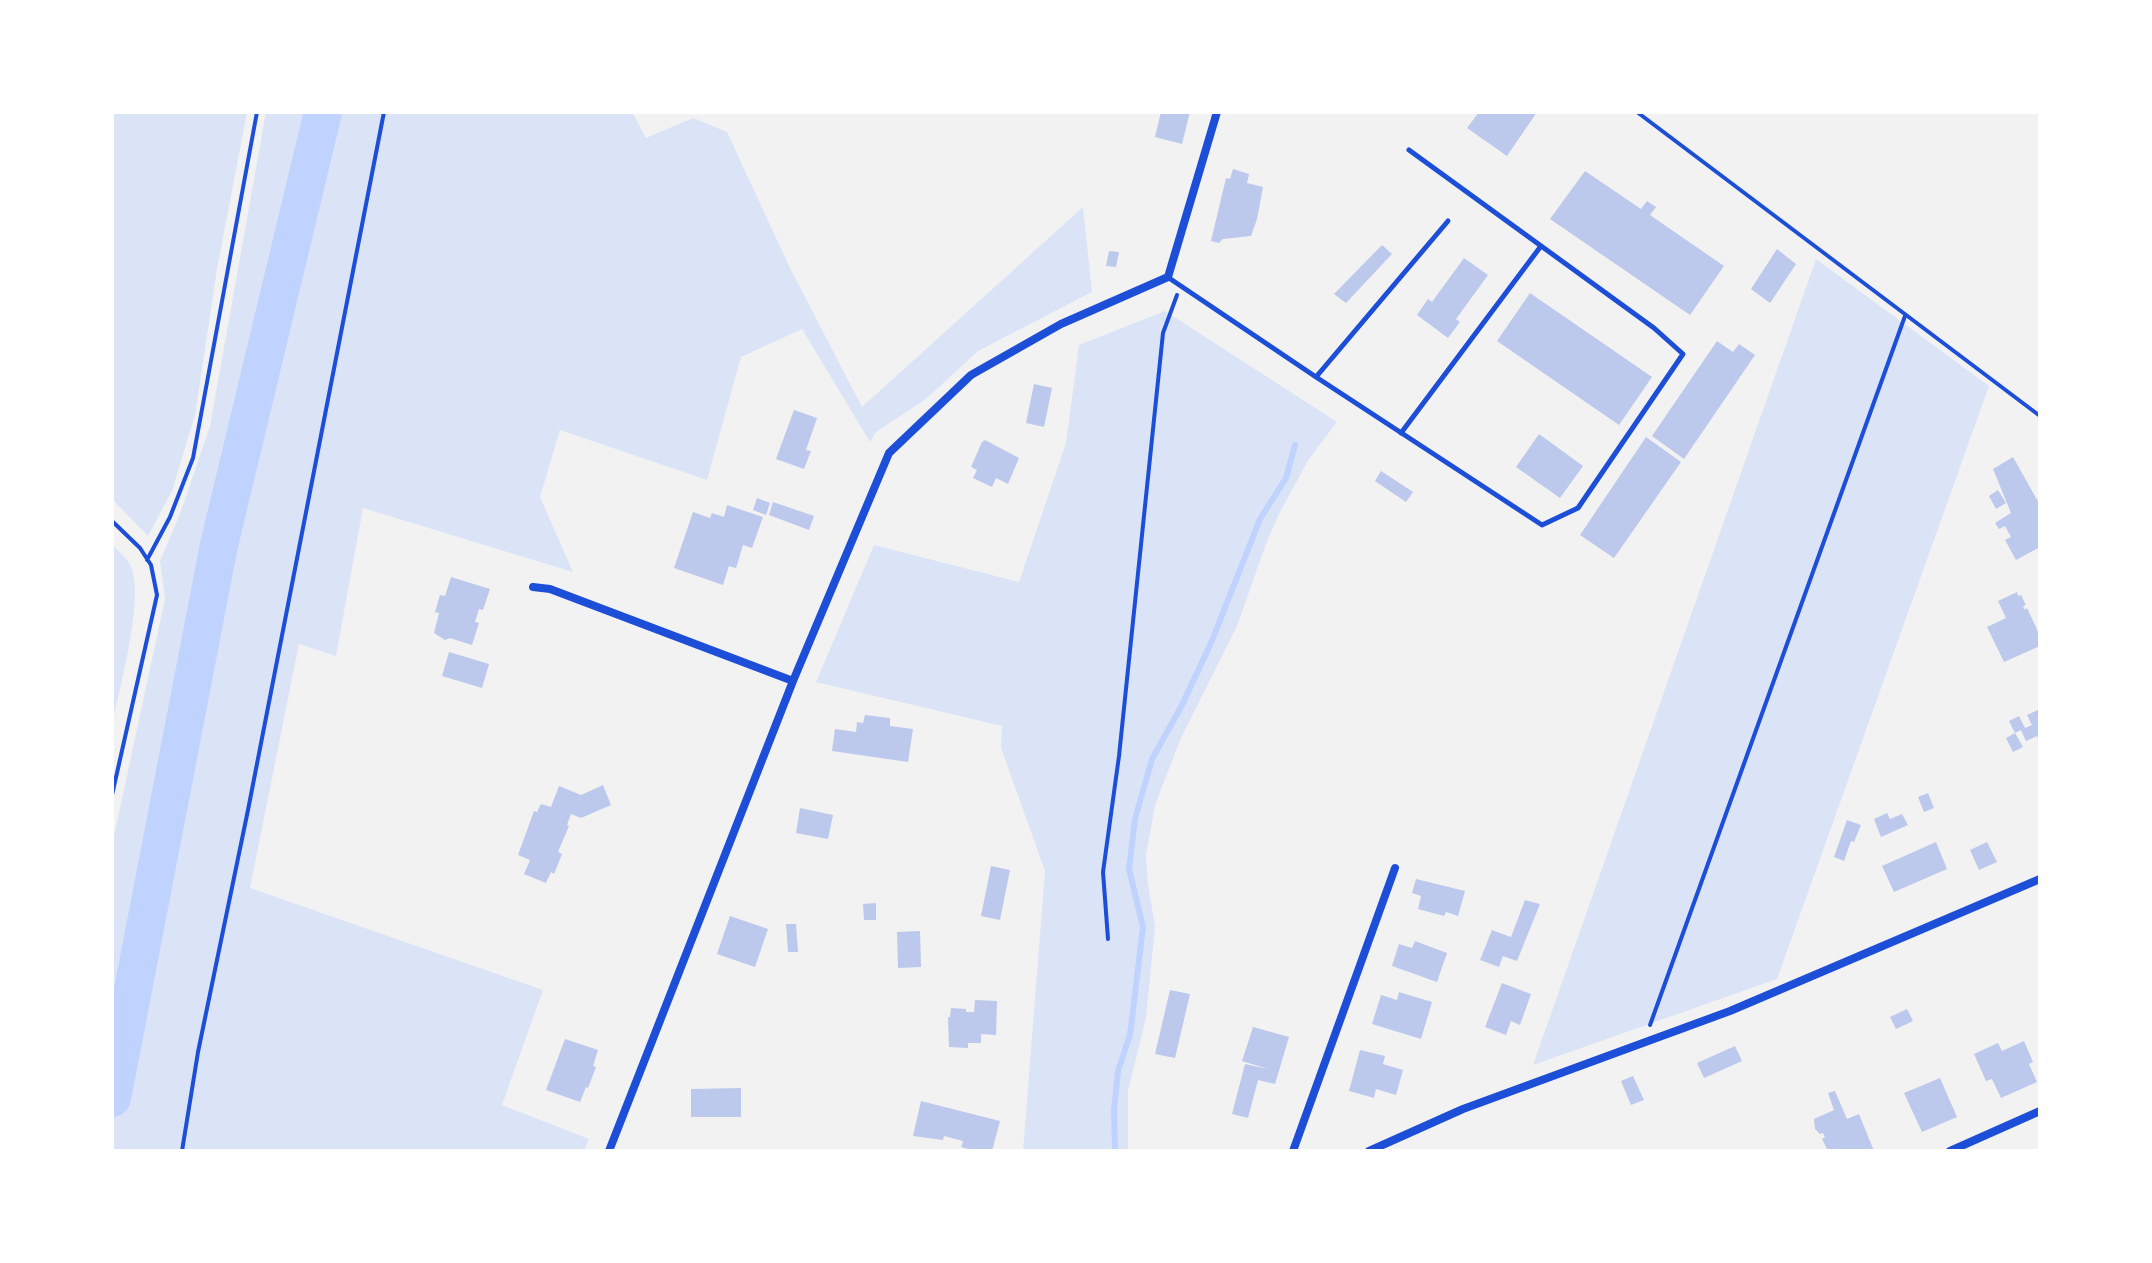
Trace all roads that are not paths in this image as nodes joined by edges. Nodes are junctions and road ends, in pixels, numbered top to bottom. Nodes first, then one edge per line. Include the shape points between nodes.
1 (1217, 112) edge
2 (1409, 150) dead end
3 (1448, 221) dead end
4 (1541, 246) junction
5 (1168, 277) junction
6 (1316, 377) junction
7 (1401, 433) junction
8 (533, 587) dead end
9 (793, 681) junction
10 (1395, 868) dead end
11 (2040, 879) edge
12 (2040, 1111) edge
13 (609, 1151) edge
14 (1293, 1151) edge
15 (1369, 1151) edge
16 (1950, 1151) edge

1 - 5 street
2 - 4 lane
3 - 6 lane
4 - 7 lane
4 - 7 lane via 1683,354 1578,508 1542,525
5 - 6 lane
5 - 9 street via 1061,324 971,375 889,453
6 - 7 lane
8 - 9 street
9 - 13 street
10 - 14 street
11 - 15 street via 1730,1011 1463,1109
12 - 16 street

